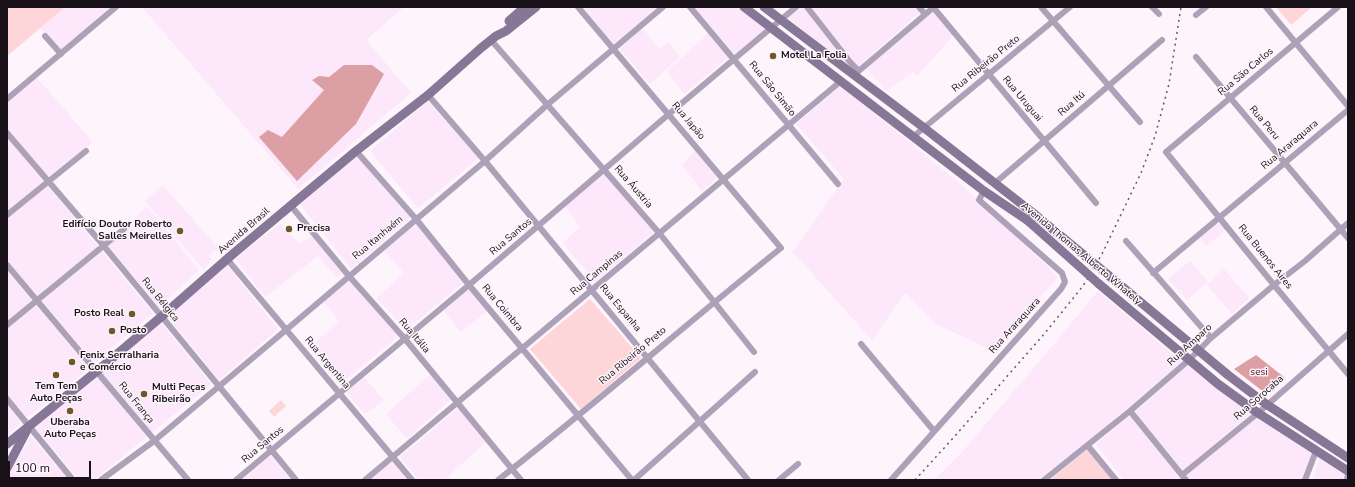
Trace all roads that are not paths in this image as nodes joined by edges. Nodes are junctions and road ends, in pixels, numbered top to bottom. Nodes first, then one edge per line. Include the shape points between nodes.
1 (116, 7) edge
2 (525, 7) edge
3 (536, 7) edge
4 (578, 7) edge
5 (664, 7) edge
6 (690, 7) edge
7 (744, 7) edge
8 (764, 7) edge
9 (796, 7) edge
10 (807, 7) edge
11 (919, 7) edge
12 (934, 7) edge
13 (1041, 7) edge
14 (1070, 7) edge
15 (1152, 7) edge
16 (1206, 7) edge
17 (1266, 7) edge
18 (1338, 7) edge
19 (925, 14) junction
20 (1159, 14) dead end
21 (1196, 15) dead end
22 (781, 20) junction
23 (1053, 21) junction
24 (772, 28) junction
25 (45, 36) dead end
26 (494, 38) junction
27 (1162, 40) dead end
28 (1296, 43) junction
29 (612, 50) junction
30 (61, 54) junction
31 (1196, 57) dead end
32 (734, 59) junction
33 (856, 72) junction
34 (989, 75) junction
35 (841, 81) junction
36 (1108, 86) junction
37 (428, 95) junction
38 (1230, 98) junction
39 (7, 100) edge
40 (547, 105) junction
41 (1348, 106) edge
42 (1348, 110) edge
43 (669, 114) junction
44 (1140, 122) dead end
45 (789, 126) junction
46 (924, 127) junction
47 (7, 133) edge
48 (914, 136) junction
49 (1044, 140) junction
50 (356, 150) junction
51 (86, 151) dead end
52 (1166, 152) joint
53 (485, 161) junction
54 (1285, 162) junction
55 (604, 169) junction
56 (724, 180) junction
57 (48, 181) junction
58 (995, 183) junction
59 (838, 184) dead end
60 (984, 191) junction
61 (1096, 203) dead end
62 (291, 206) junction
63 (7, 215) edge
64 (1030, 217) junction
65 (1220, 217) junction
66 (416, 219) junction
67 (1348, 223) edge
68 (539, 226) junction
69 (124, 228) dead end
70 (1341, 229) junction
71 (660, 234) junction
72 (1348, 238) edge
73 (1126, 241) dead end
74 (102, 245) junction
75 (782, 248) joint
76 (227, 259) junction
77 (7, 265) edge
78 (1153, 273) junction
79 (349, 276) junction
80 (469, 285) junction
81 (1274, 285) junction
82 (592, 290) junction
83 (36, 301) junction
84 (714, 301) junction
85 (161, 317) junction
86 (7, 325) edge
87 (286, 330) junction
88 (1348, 334) edge
89 (1211, 338) junction
90 (405, 339) junction
91 (861, 344) dead end
92 (523, 348) junction
93 (1328, 350) junction
94 (1199, 351) junction
95 (754, 352) dead end
96 (647, 357) junction
97 (1189, 360) junction
98 (97, 371) junction
99 (755, 372) dead end
100 (1348, 374) edge
101 (218, 387) junction
102 (340, 394) junction
103 (7, 399) edge
104 (457, 403) junction
105 (1266, 404) junction
106 (1130, 411) junction
107 (1258, 413) junction
108 (578, 415) junction
109 (700, 420) junction
110 (29, 426) junction
111 (934, 431) junction
112 (154, 440) junction
113 (7, 444) edge
114 (1088, 446) junction
115 (272, 451) junction
116 (1316, 451) junction
117 (1346, 454) edge
118 (393, 457) junction
119 (798, 464) dead end
120 (7, 468) edge
121 (512, 469) junction
122 (1348, 471) edge
123 (1348, 474) edge
124 (1184, 478) edge
125 (73, 480) edge
126 (101, 480) edge
127 (188, 480) edge
128 (236, 480) edge
129 (296, 480) edge
130 (365, 480) edge
131 (412, 480) edge
132 (498, 480) edge
133 (521, 480) edge
134 (633, 480) edge
135 (748, 480) edge
136 (779, 480) edge
137 (891, 480) edge
138 (1045, 480) edge
139 (1116, 480) edge
140 (1305, 480) edge
141 (1347, 480) edge

1 - 30 street
2 - 26 main road, Avenida Brasil via 502,27
3 - 26 main road, Avenida Brasil
4 - 29 street, Rua Japão
5 - 29 street, Rua Itanhaém
6 - 32 street, Rua São Simão
7 - 24 main road, Avenida Thomas Alberto Whately
8 - 22 main road, Avenida Thomas Alberto Whately
9 - 22 street, Rua Santos
10 - 33 street
11 - 19 street
12 - 19 street
12 - 34 street, Rua Uruguai
13 - 23 street
14 - 23 street, Rua Ribeirão Preto
15 - 20 street
16 - 21 street
17 - 28 street
18 - 28 street, Rua São Carlos
19 - 33 street
22 - 24 street, Rua Santos
22 - 33 main road, Avenida Thomas Alberto Whately
23 - 34 street, Rua Ribeirão Preto
23 - 36 street
24 - 32 street, Rua Santos
24 - 35 main road, Avenida Thomas Alberto Whately
25 - 30 street
26 - 37 main road, Avenida Brasil
26 - 40 street, Rua Áustria
27 - 36 street, Rua Itú
28 - 38 street, Rua São Carlos
28 - 41 street
29 - 40 street, Rua Itanhaém
29 - 43 street, Rua Japão
30 - 39 street
31 - 38 street, Rua Peru
32 - 43 street, Rua Santos
32 - 45 street, Rua São Simão
33 - 46 main road, Avenida Thomas Alberto Whately
34 - 46 street, Rua Ribeirão Preto
34 - 49 street, Rua Uruguai
35 - 45 street, Rua Campinas
35 - 48 main road, Avenida Thomas Alberto Whately
36 - 44 street
36 - 49 street, Rua Itú
37 - 50 main road, Avenida Brasil
37 - 53 street, Rua Espanha
38 - 52 street, Rua São Carlos
38 - 54 street, Rua Peru
40 - 53 street, Rua Itanhaém
40 - 55 street, Rua Áustria
42 - 54 street, Rua Araraquara
43 - 55 street, Rua Santos
43 - 56 street, Rua Japão
45 - 56 street, Rua Campinas
45 - 59 street, Rua São Simão
46 - 48 street, Rua Ribeirão Preto
46 - 58 main road, Avenida Thomas Alberto Whately
47 - 57 street, Rua Bélgica
48 - 60 main road, Avenida Thomas Alberto Whately
49 - 58 street, Rua Itú
49 - 61 street, Rua Uruguai
50 - 62 main road, Avenida Brasil
50 - 66 street, Rua Coimbra
51 - 57 street
52 - 65 street, Rua Buenos Aires
53 - 66 street, Rua Itanhaém
53 - 68 street, Rua Espanha
54 - 65 street, Rua Araraquara
54 - 70 street, Rua Peru
55 - 68 street, Rua Santos
55 - 71 street, Rua Áustria
56 - 71 street, Rua Campinas
56 - 75 street, Rua Japão
57 - 63 street
57 - 74 street, Rua Bélgica
58 - 64 main road, Avenida Thomas Alberto Whately
60 - 64 main road, Avenida Thomas Alberto Whately
60 - 111 street, Rua Araraquara via 979,200 1062,272 1066,282
62 - 76 main road, Avenida Brasil
62 - 79 street, Rua Itália
64 - 94 main road, Avenida Thomas Alberto Whately, bridge via 1108,275
64 - 97 main road, Avenida Thomas Alberto Whately, bridge via 1099,284
65 - 78 street, Rua Araraquara
65 - 81 street, Rua Buenos Aires
66 - 79 street, Rua Itanhaém
66 - 80 street, Rua Coimbra
67 - 70 street, Rua Amparo
68 - 80 street, Rua Santos
68 - 82 street, Rua Espanha
69 - 74 street
70 - 72 street, Rua Peru
70 - 81 street, Rua Amparo
71 - 82 street, Rua Campinas
71 - 84 street, Rua Áustria
73 - 78 street
74 - 83 street
74 - 85 street, Rua Bélgica
75 - 84 street, Rua Ribeirão Preto
76 - 85 main road, Avenida Brasil
76 - 87 street, Rua Argentina
77 - 83 street, Rua França
78 - 89 street
79 - 87 street, Rua Itanhaém
79 - 90 street, Rua Itália
80 - 90 street, Rua Santos
80 - 92 street, Rua Coimbra
81 - 89 street, Rua Amparo
81 - 93 street, Rua Buenos Aires
82 - 92 street, Rua Campinas
82 - 96 street, Rua Espanha
83 - 86 street
83 - 98 street, Rua França
84 - 95 street, Rua Áustria
84 - 96 street, Rua Ribeirão Preto
85 - 98 main road, Avenida Brasil
85 - 101 street, Rua Bélgica
87 - 101 street, Rua Itanhaém
87 - 102 street, Rua Argentina
88 - 93 street, Rua Sorocaba
89 - 94 street, Rua Amparo
90 - 102 street, Rua Santos
90 - 104 street, Rua Itália
91 - 111 street
92 - 104 street, Rua Campinas
92 - 108 street, Rua Coimbra
93 - 100 street, Rua Buenos Aires
93 - 105 street, Rua Sorocaba
94 - 97 street, Rua Amparo
94 - 105 main road, Avenida Thomas Alberto Whately
96 - 108 street, Rua Ribeirão Preto
96 - 109 street, Rua Espanha
97 - 106 street, Rua Amparo
97 - 107 main road, Avenida Thomas Alberto Whately
98 - 110 main road, Avenida Brasil
98 - 112 street, Rua França
99 - 109 street
101 - 112 street, Rua Itanhaém
101 - 115 street, Rua Bélgica
102 - 115 street, Rua Santos
102 - 118 street, Rua Argentina
103 - 110 street
104 - 118 street, Rua Campinas
104 - 121 street, Rua Itália
105 - 107 street, Rua Sorocaba
105 - 117 main road, Avenida Thomas Alberto Whately
106 - 114 street, Rua Amparo
106 - 124 street
107 - 116 main road, Avenida Thomas Alberto Whately
107 - 124 street, Rua Sorocaba
108 - 121 street, Rua Ribeirão Preto
108 - 134 street, Rua Coimbra
109 - 134 street
109 - 135 street, Rua Espanha
110 - 113 main road, Avenida Brasil
110 - 120 main road
110 - 125 street
111 - 137 street, Rua Araraquara
112 - 126 street, Rua Itanhaém
112 - 127 street, Rua França
114 - 138 street, Rua Amparo
114 - 139 street
115 - 128 street, Rua Santos
115 - 129 street, Rua Bélgica
116 - 122 main road, Avenida Thomas Alberto Whately
116 - 140 street
118 - 130 street, Rua Campinas
118 - 131 street, Rua Argentina
119 - 136 street
121 - 132 street, Rua Ribeirão Preto
121 - 133 street, Rua Itália
123 - 141 street

